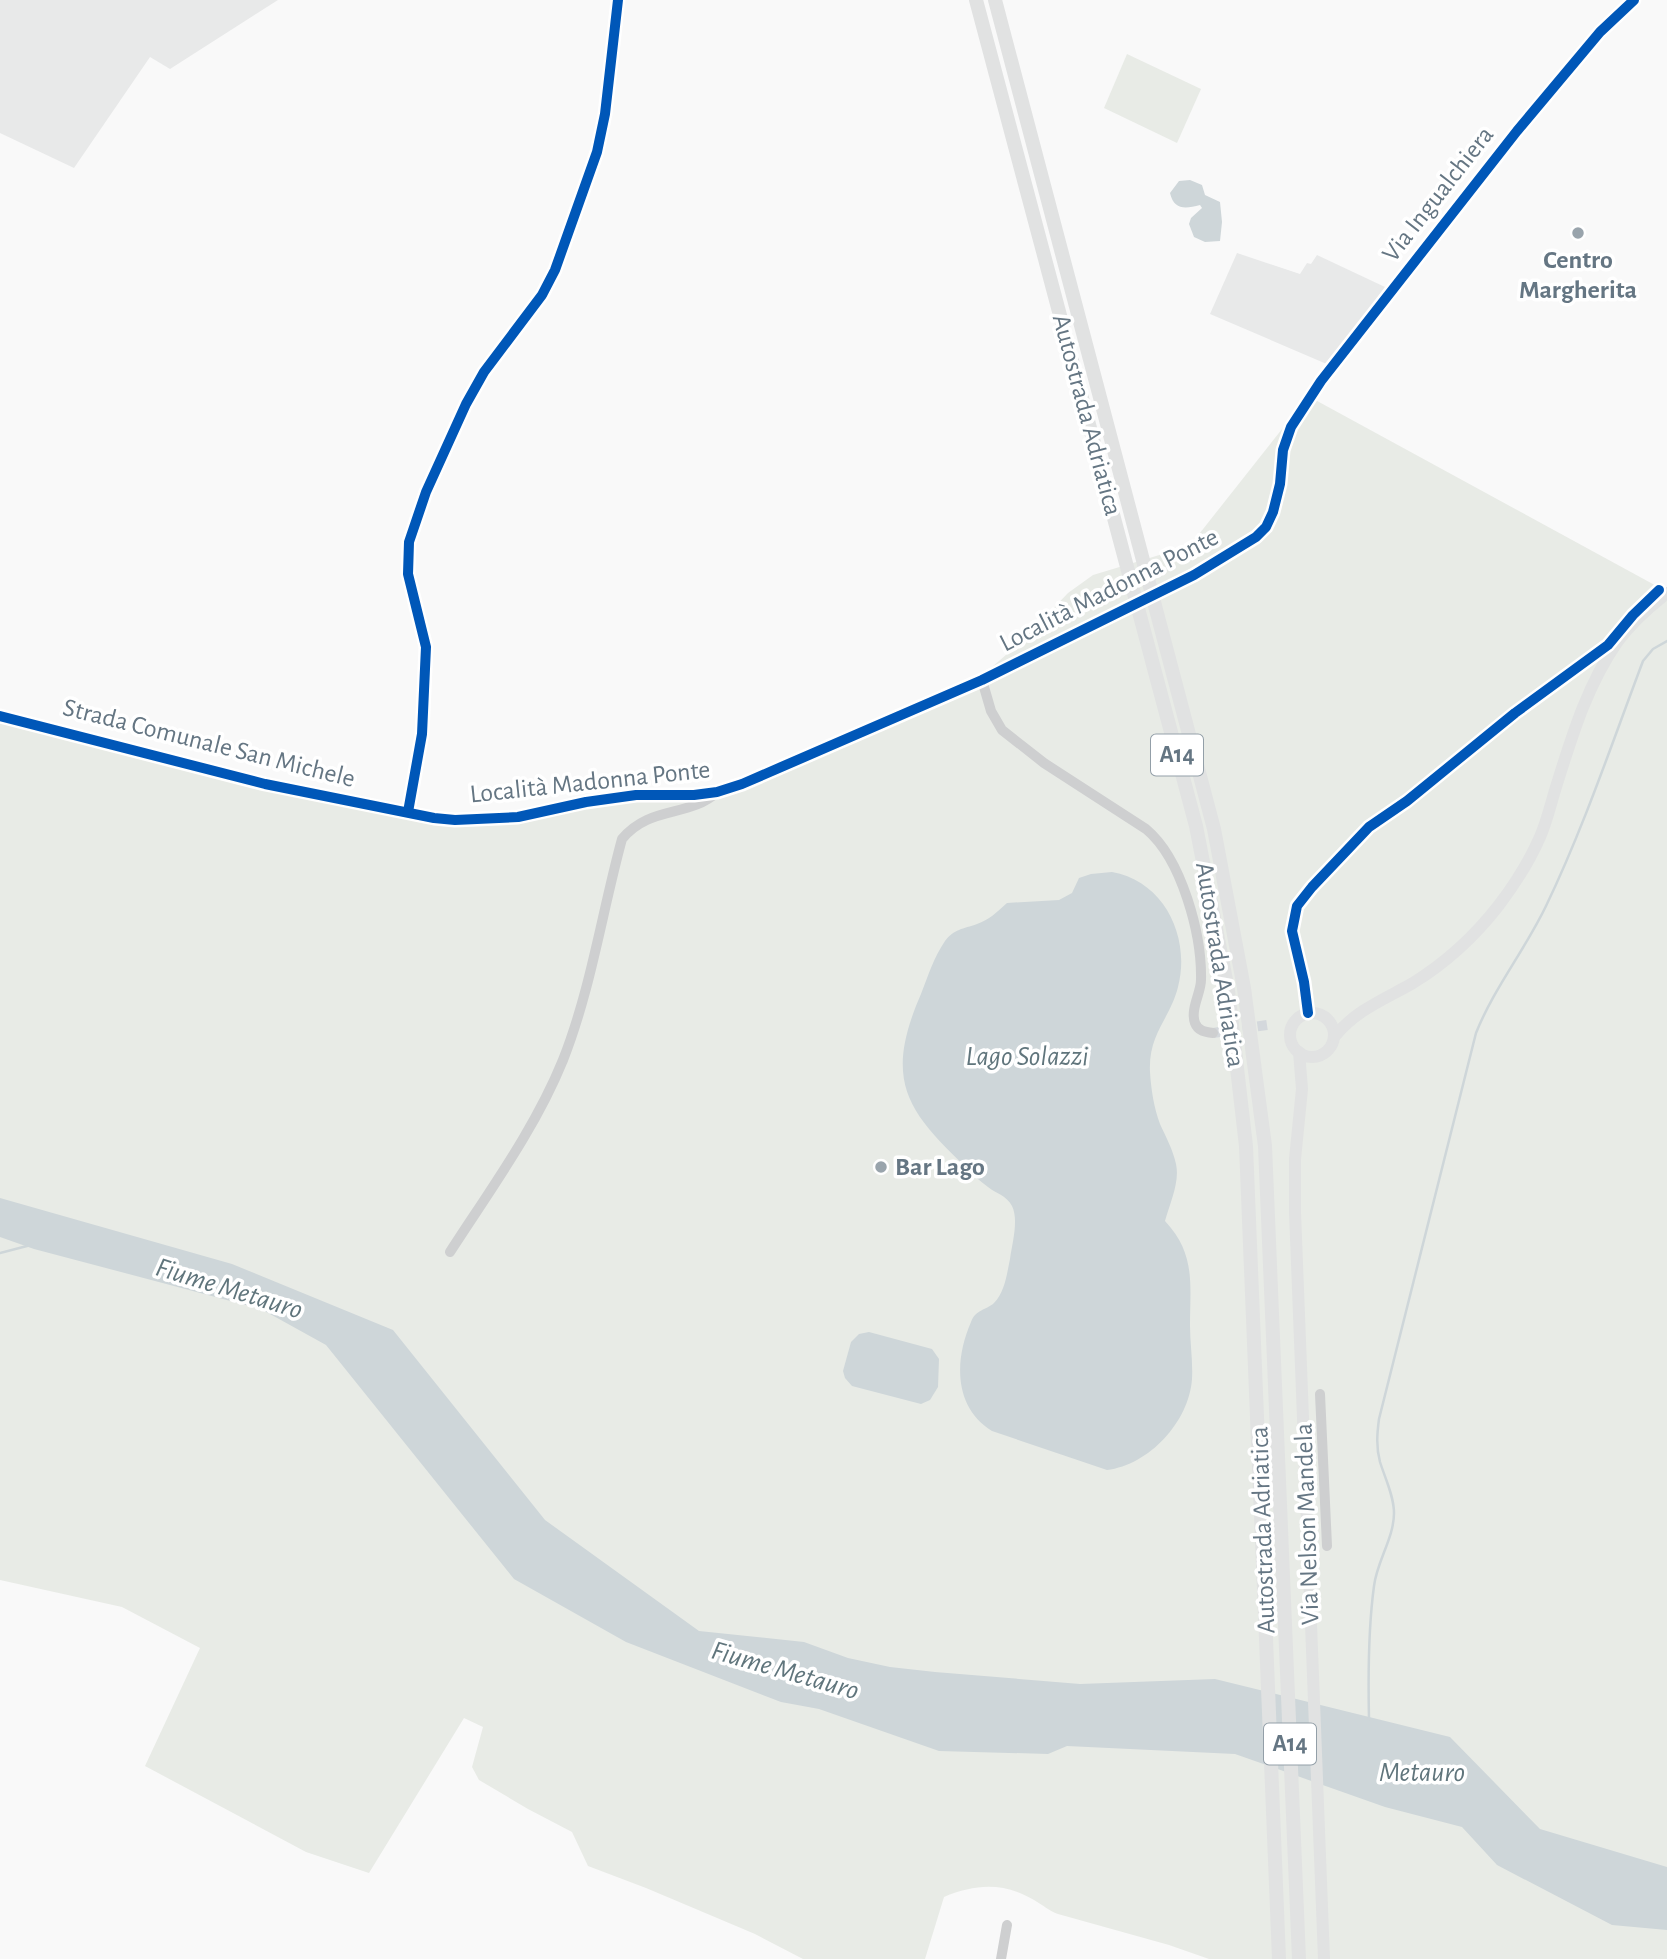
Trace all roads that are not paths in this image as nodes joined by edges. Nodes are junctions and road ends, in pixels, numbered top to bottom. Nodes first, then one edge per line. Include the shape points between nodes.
1 (618, 0) edge
2 (976, 0) edge
3 (995, 0) edge
4 (1634, 0) edge
5 (1291, 427) joint
6 (1663, 591) edge
7 (982, 680) junction
8 (0, 716) edge
9 (717, 792) junction
10 (408, 812) junction
11 (1360, 1011) junction
12 (1308, 1013) junction
13 (1326, 1017) junction
14 (1213, 1033) dead end
15 (1335, 1036) junction
16 (1299, 1052) junction
17 (1319, 1056) junction
18 (1303, 1089) junction
19 (450, 1252) dead end
20 (1320, 1394) dead end
21 (1327, 1546) dead end
22 (1007, 1924) dead end
23 (1001, 1959) edge
24 (1279, 1959) edge
25 (1298, 1959) edge
26 (1324, 1959) edge

1 - 10 street via 597,152 555,270 466,404 409,542 408,574 426,660 422,734
2 - 24 highway, Autostrada Adriatica / A14 via 1196,826 1228,990 1246,1146
3 - 25 highway, Autostrada Adriatica / A14 via 1214,829 1244,988 1265,1146
4 - 5 street, Via Ingualchiera via 1600,32 1511,139 1321,380
5 - 7 street, Località Madonna Ponte via 1273,512 1255,537 1194,575
6 - 11 main road via 1618,641 1596,678 1541,835 1499,905 1451,957
6 - 12 street via 1633,615 1608,645 1369,827 1312,887 1297,906 1292,931
7 - 9 street, Località Madonna Ponte
7 - 14 street via 1002,730 1044,763 1137,822 1168,855 1192,916 1200,952 1202,983 1196,1024
8 - 10 street, Strada Comunale San Michele via 265,784
9 - 10 street, Località Madonna Ponte via 636,795 518,817 455,820
9 - 19 street, Località Madonna Ponte via 696,805 643,820 622,839 564,1058 531,1126
11 - 13 main road
11 - 15 main road
12 - 13 main road
12 - 16 main road via 1291,1027 1292,1044
13 - 15 main road
15 - 17 main road via 1332,1046
16 - 17 main road
16 - 18 main road, Via Nelson Mandela
17 - 18 main road, Via Nelson Mandela
18 - 26 main road, Via Nelson Mandela via 1295,1212
20 - 21 street
22 - 23 street

